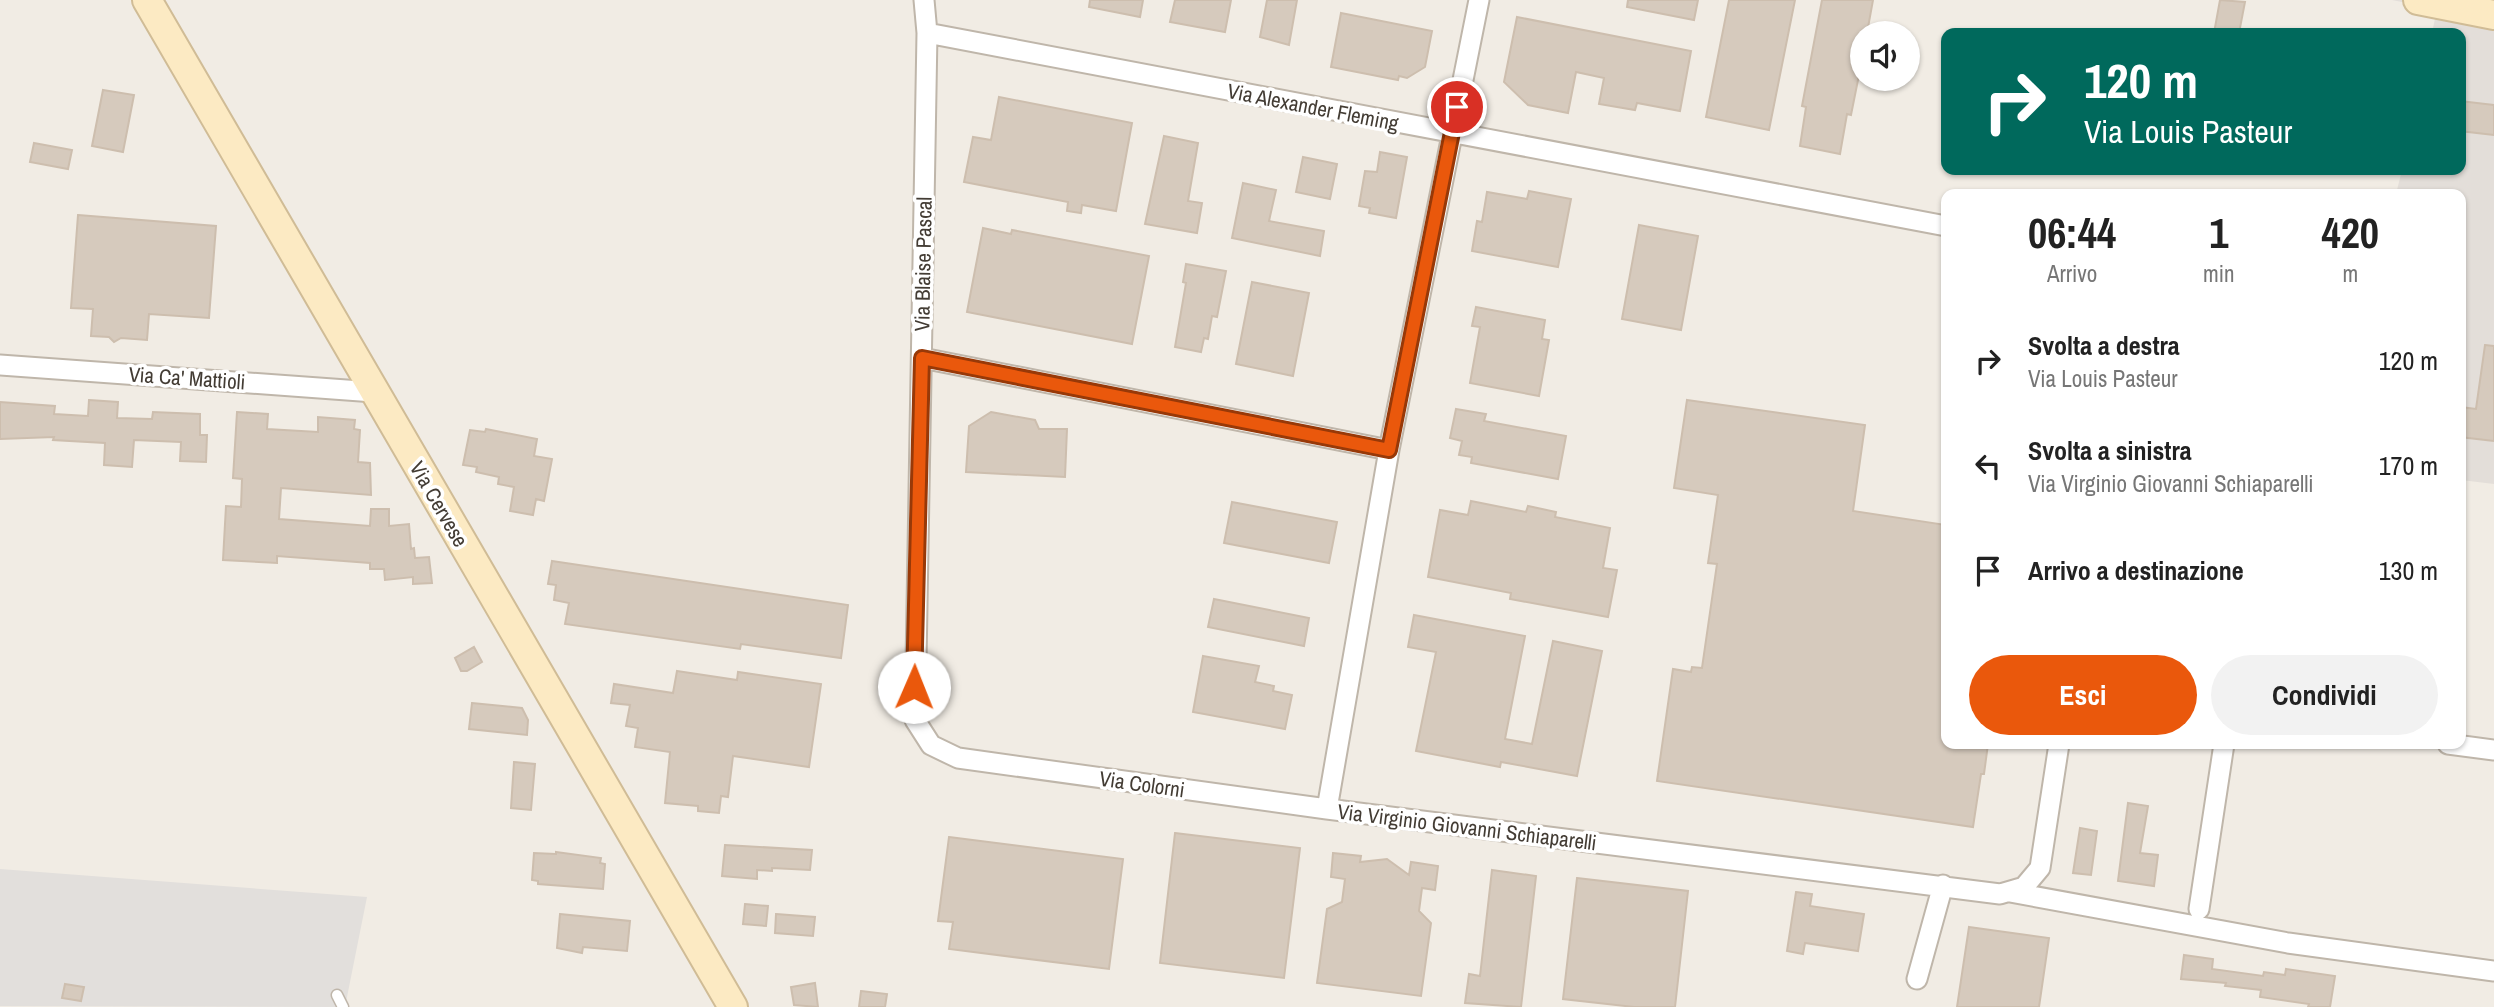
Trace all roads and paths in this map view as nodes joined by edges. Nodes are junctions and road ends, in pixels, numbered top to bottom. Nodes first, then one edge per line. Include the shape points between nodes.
1 (147, 0) edge
2 (924, 0) edge
3 (1479, 0) edge
4 (2418, 0) edge
5 (2494, 15) edge
6 (927, 33) junction
7 (1452, 134) junction
8 (1941, 225) edge
9 (922, 358) junction
10 (0, 365) edge
11 (374, 392) junction
12 (1389, 450) junction
13 (2466, 746) edge
14 (2058, 749) edge
15 (2223, 749) edge
16 (2494, 750) edge
17 (958, 758) joint
18 (1327, 809) junction
19 (1943, 885) junction
20 (2009, 891) junction
21 (2199, 909) dead end
22 (2494, 971) edge
23 (1917, 979) dead end
24 (337, 995) dead end
25 (343, 1007) edge
26 (733, 1007) edge

1 - 11 main road, Via Cervese
2 - 6 street, Via Blaise Pascal
3 - 7 street, Via Virginio Giovanni Schiaparelli
4 - 5 main road
6 - 7 street, Via Alexander Fleming
6 - 9 street, Via Blaise Pascal
7 - 8 street, Via Alexander Fleming
7 - 12 street, Via Virginio Giovanni Schiaparelli
9 - 12 street
9 - 17 street, Via Blaise Pascal via 915,720 930,745
10 - 11 street, Via Ca' Mattioli
11 - 26 main road, Via Cervese
12 - 18 street, Via Virginio Giovanni Schiaparelli
13 - 16 street
14 - 20 street via 2040,868 2024,887
15 - 21 street
17 - 18 street, Via Colorni
18 - 19 street, Via Virginio Giovanni Schiaparelli
19 - 20 street, Via Virginio Giovanni Schiaparelli via 2000,894
19 - 23 street
20 - 22 street, Via Virginio Giovanni Schiaparelli via 2288,943
24 - 25 lane

